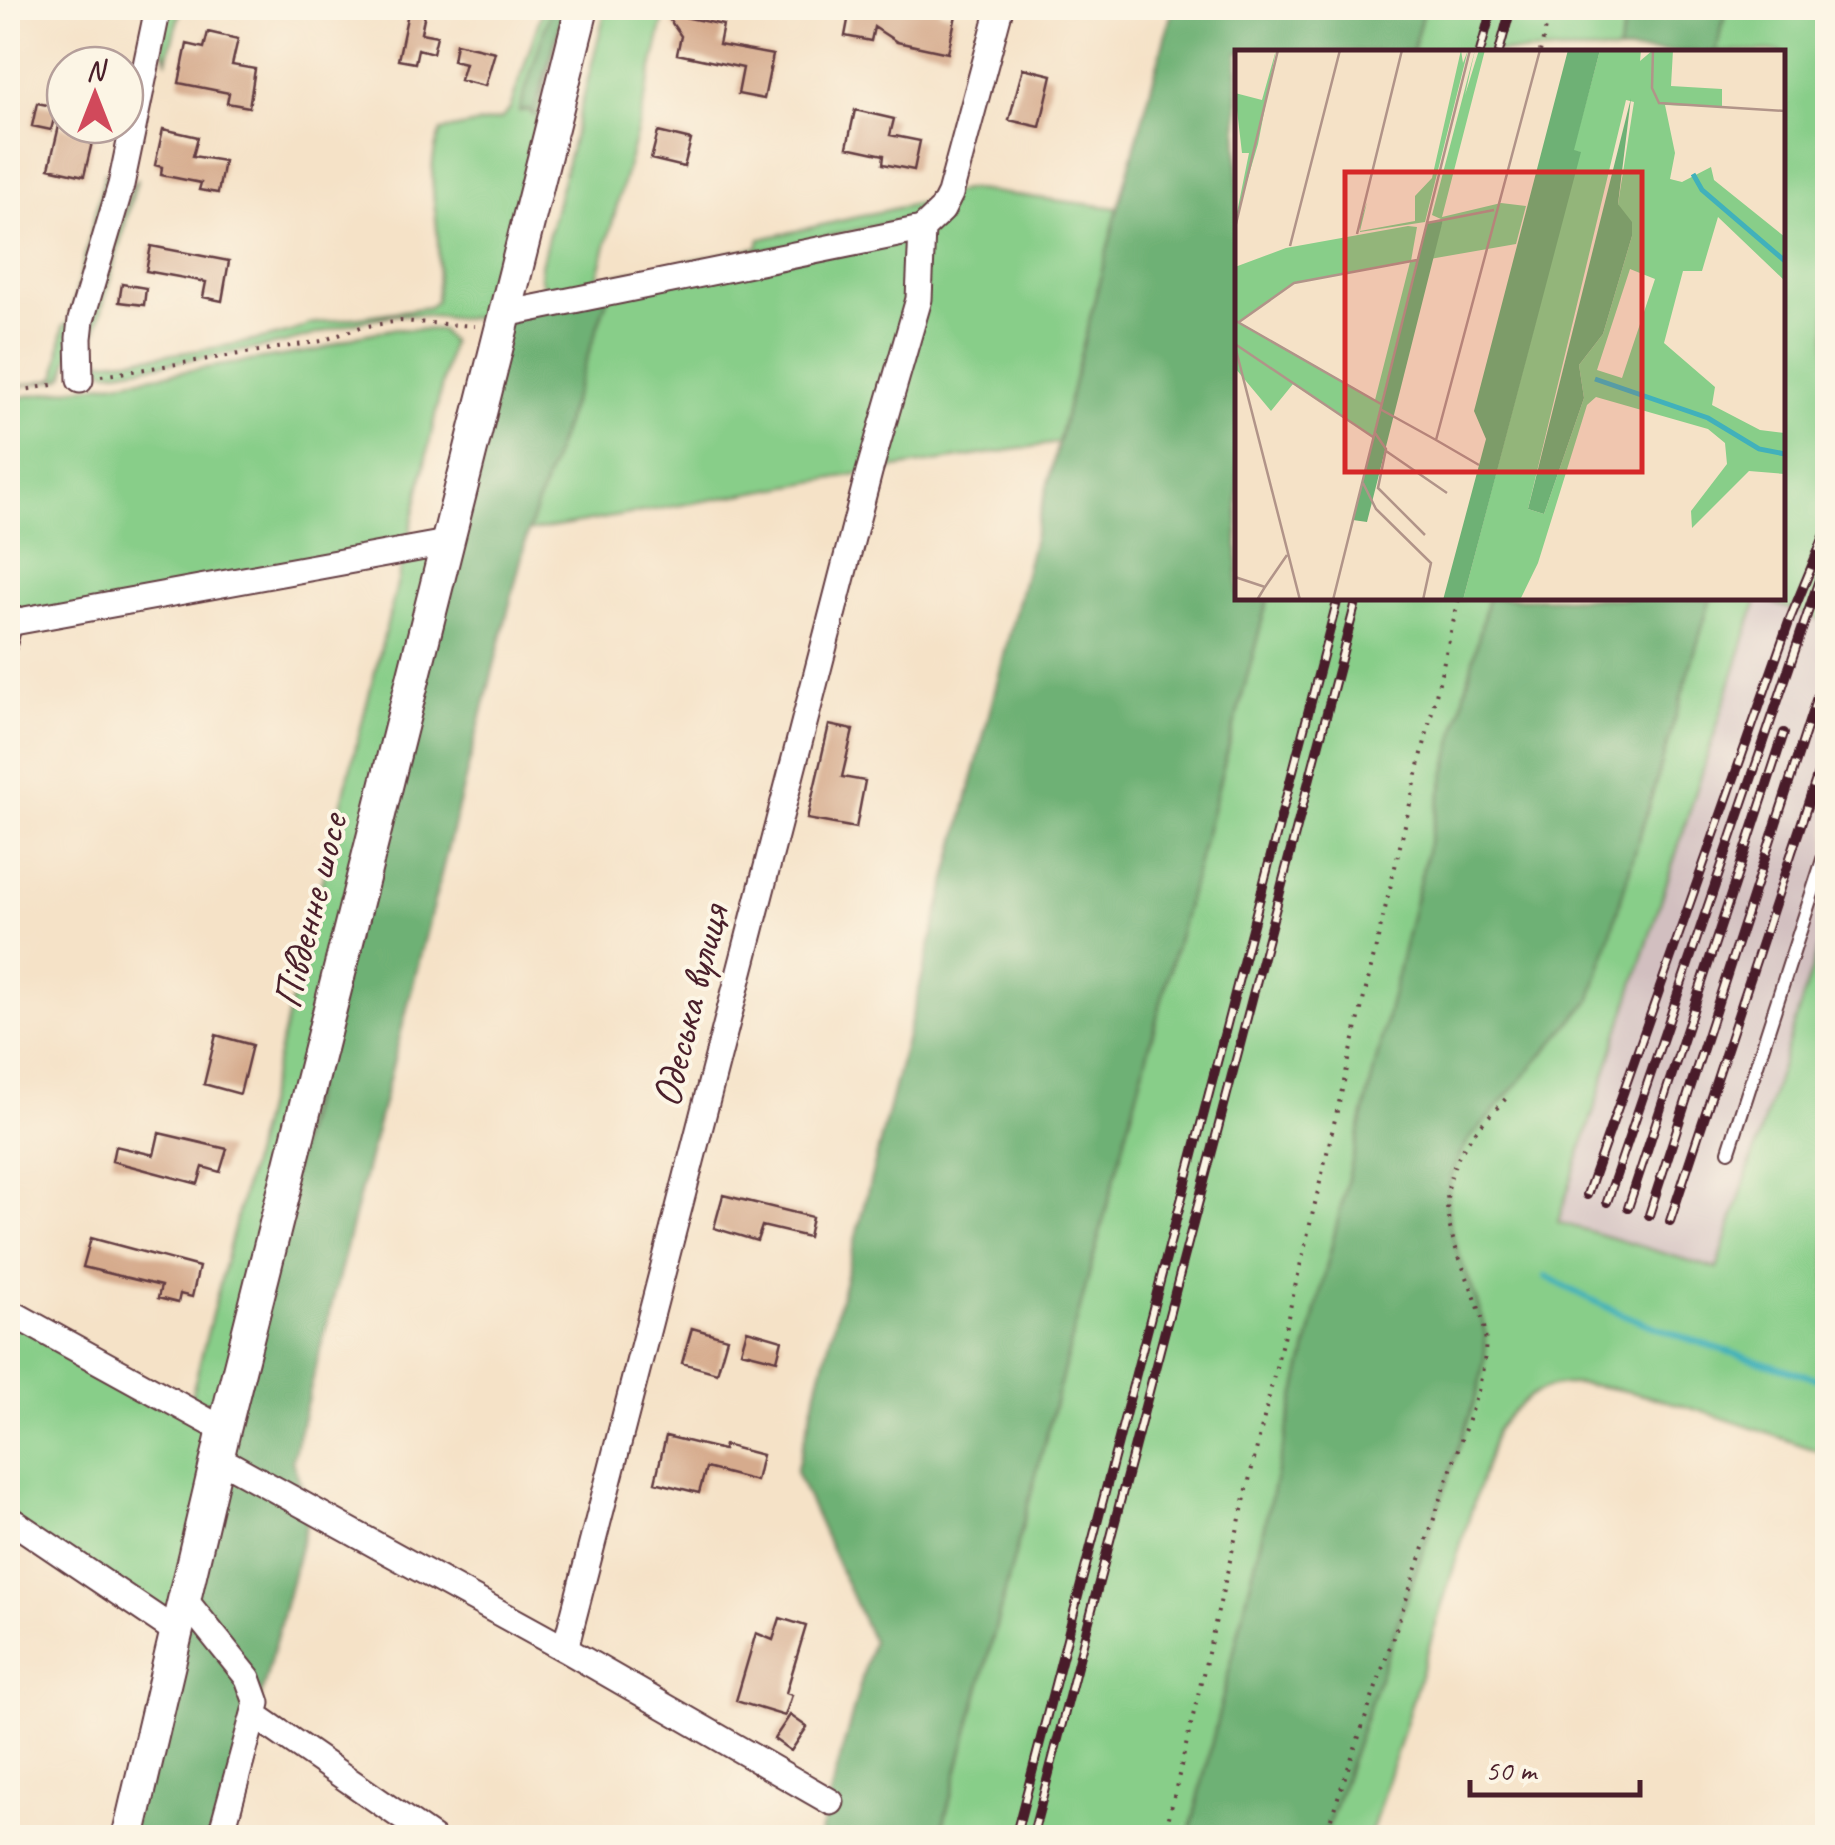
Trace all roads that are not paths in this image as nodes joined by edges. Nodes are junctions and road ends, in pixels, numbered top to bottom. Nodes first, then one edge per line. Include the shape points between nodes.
1 (158, 8) edge
2 (582, 8) edge
3 (1000, 8) edge
4 (922, 228) junction
5 (503, 324) junction
6 (80, 380) road end
7 (446, 542) junction
8 (12, 622) edge
9 (8, 654) edge
10 (1828, 844) edge
11 (1729, 1151) dead end
12 (8, 1312) edge
13 (221, 1444) junction
14 (8, 1518) edge
15 (181, 1616) junction
16 (565, 1649) junction
17 (256, 1716) junction
18 (831, 1802) dead end
19 (128, 1838) edge
20 (220, 1838) edge
21 (432, 1838) edge

1 - 6 street via 125,168 78,338
2 - 5 street, Південне шосе
3 - 4 street via 950,194
4 - 5 street
4 - 16 street, Одеська вулиця via 919,299
5 - 7 street, Південне шосе
7 - 8 street
7 - 13 street, Південне шосе
8 - 9 lane
10 - 11 lane
12 - 13 street
13 - 15 street, Південне шосе
13 - 16 street
14 - 15 street
15 - 17 street via 248,1678
15 - 19 street, Південне шосе
16 - 18 street
17 - 20 street
17 - 21 street

